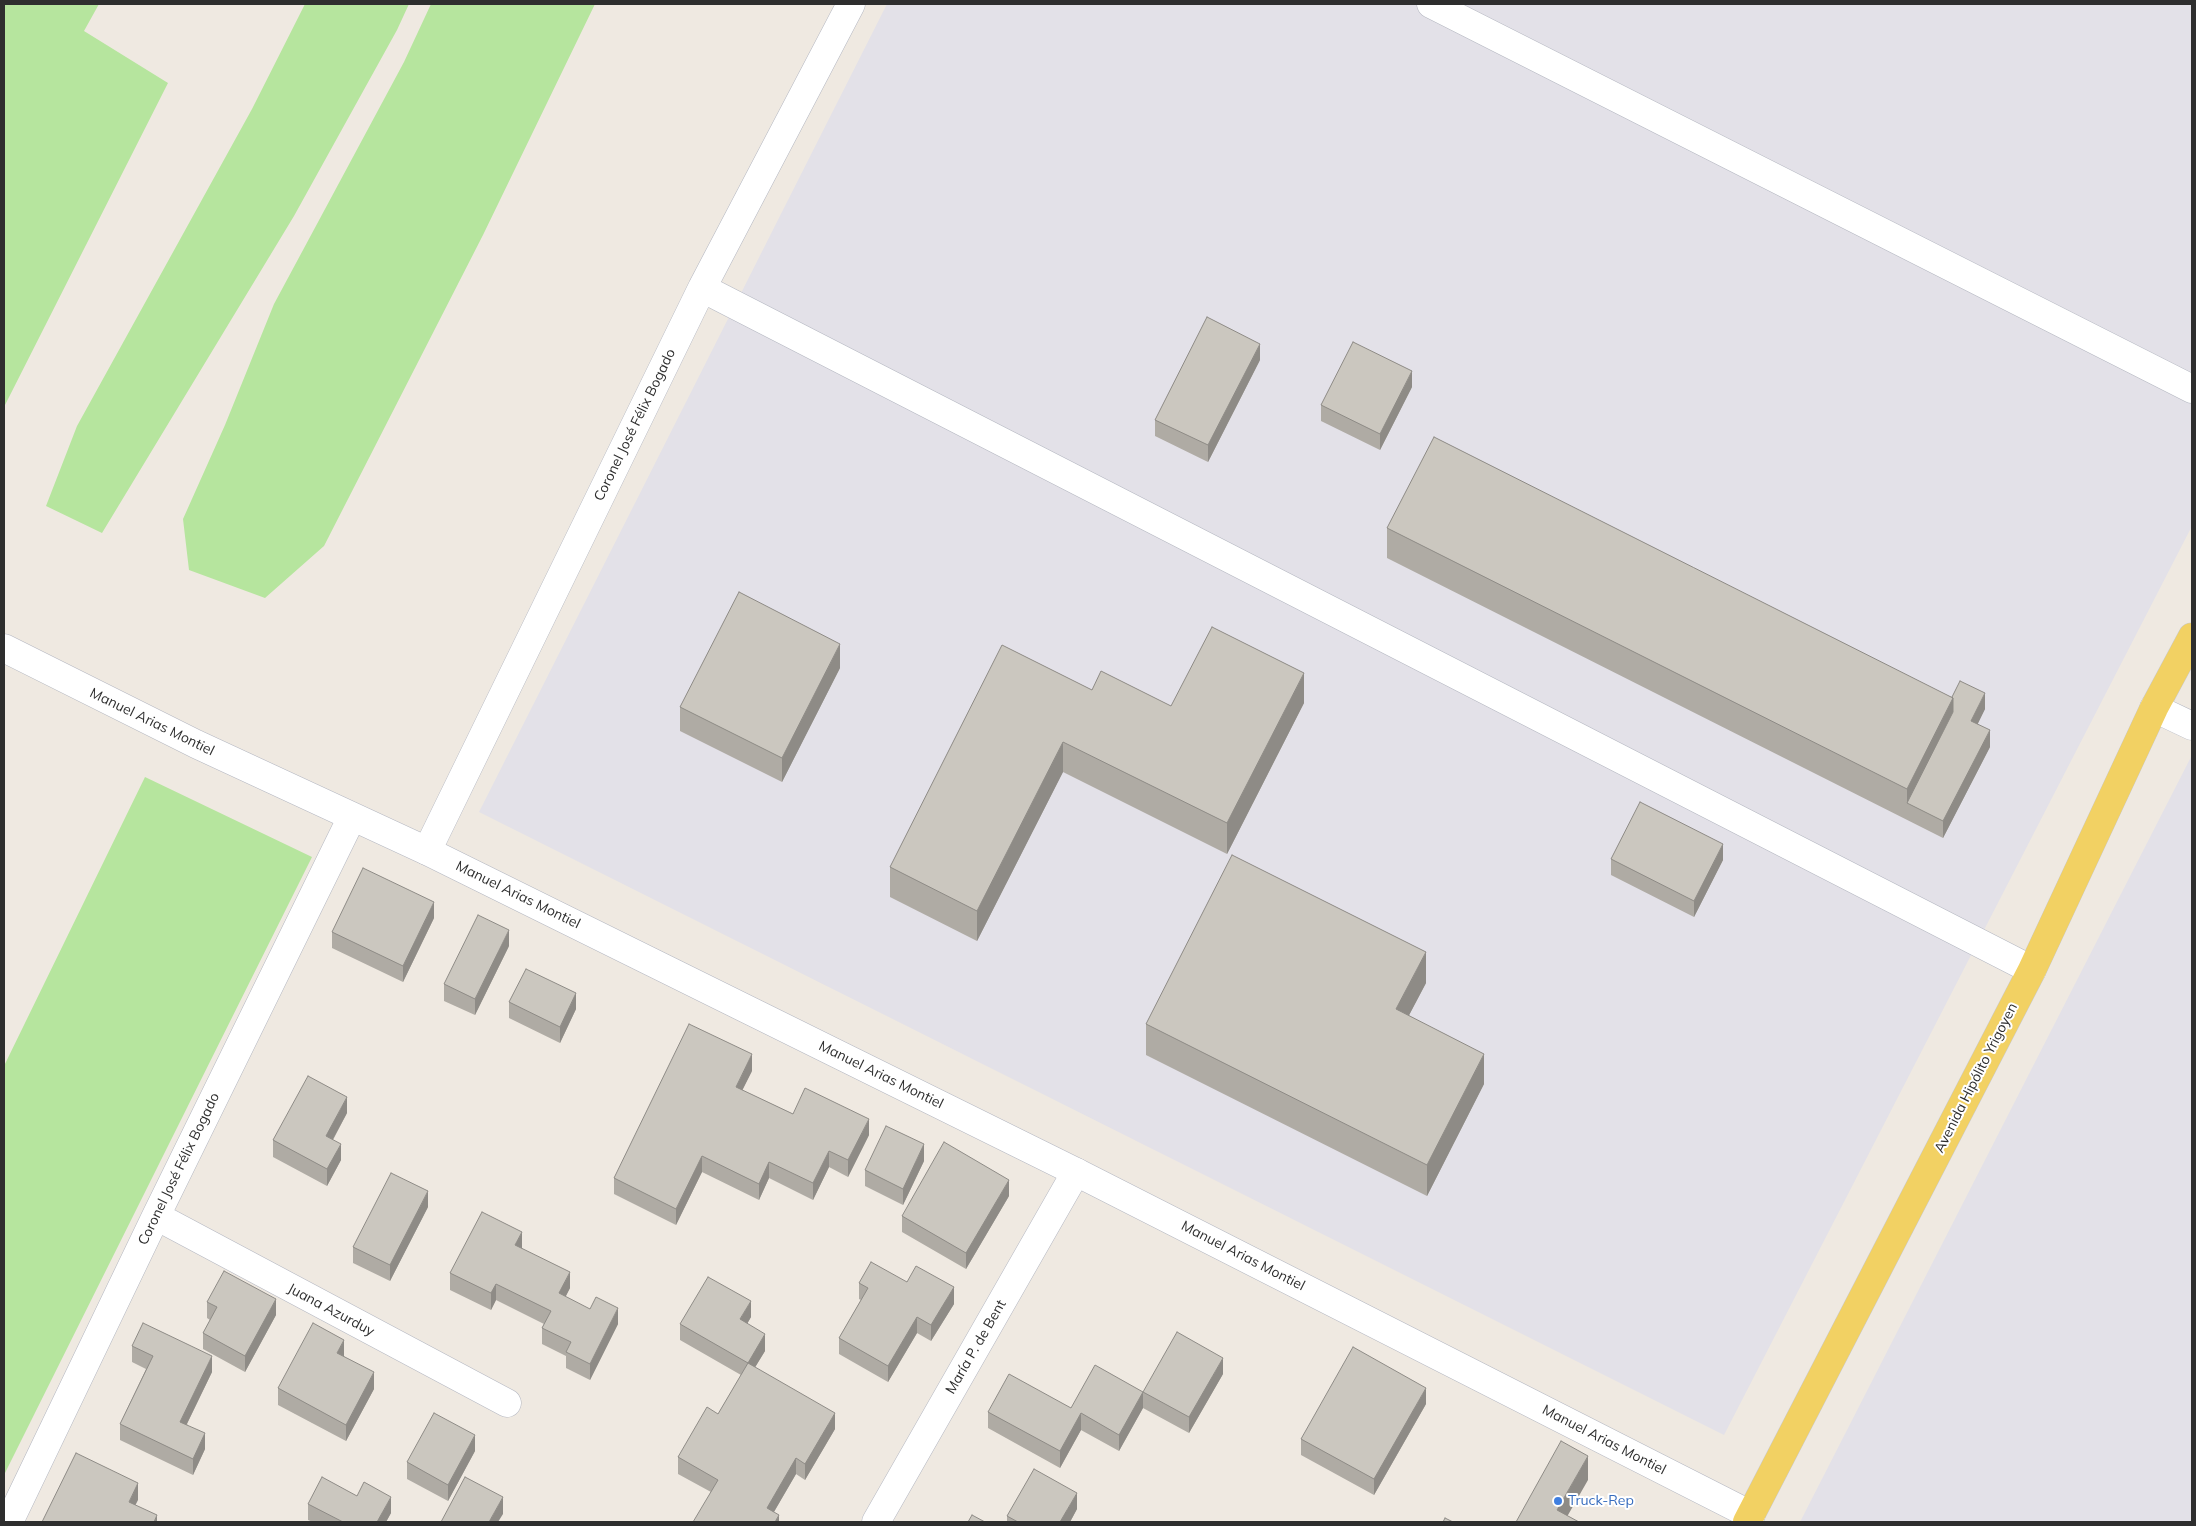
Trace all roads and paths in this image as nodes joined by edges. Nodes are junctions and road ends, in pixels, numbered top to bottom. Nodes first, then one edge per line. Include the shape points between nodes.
1 (851, 4) edge
2 (1431, 4) edge
3 (702, 288) junction
4 (2192, 389) edge
5 (2192, 637) edge
6 (4, 648) edge
7 (2154, 708) junction
8 (2192, 726) edge
9 (352, 817) junction
10 (427, 851) junction
11 (2032, 970) junction
12 (1076, 1172) junction
13 (156, 1216) junction
14 (507, 1403) dead end
15 (1755, 1520) edge
16 (9, 1522) edge
17 (876, 1522) edge

1 - 3 street, Coronel José Félix Bogado
2 - 4 street
3 - 10 street, Coronel José Félix Bogado
3 - 11 street
5 - 7 main road, Avenida Hipólito Yrigoyen
6 - 9 street, Manuel Arias Montiel
7 - 8 street
7 - 11 main road, Avenida Hipólito Yrigoyen
9 - 10 street, Manuel Arias Montiel
9 - 13 street, Coronel José Félix Bogado
10 - 12 street, Manuel Arias Montiel
11 - 15 main road, Avenida Hipólito Yrigoyen
12 - 15 street, Manuel Arias Montiel
12 - 17 street, María P. de Bent
13 - 14 street, Juana Azurduy
13 - 16 street, Coronel José Félix Bogado

